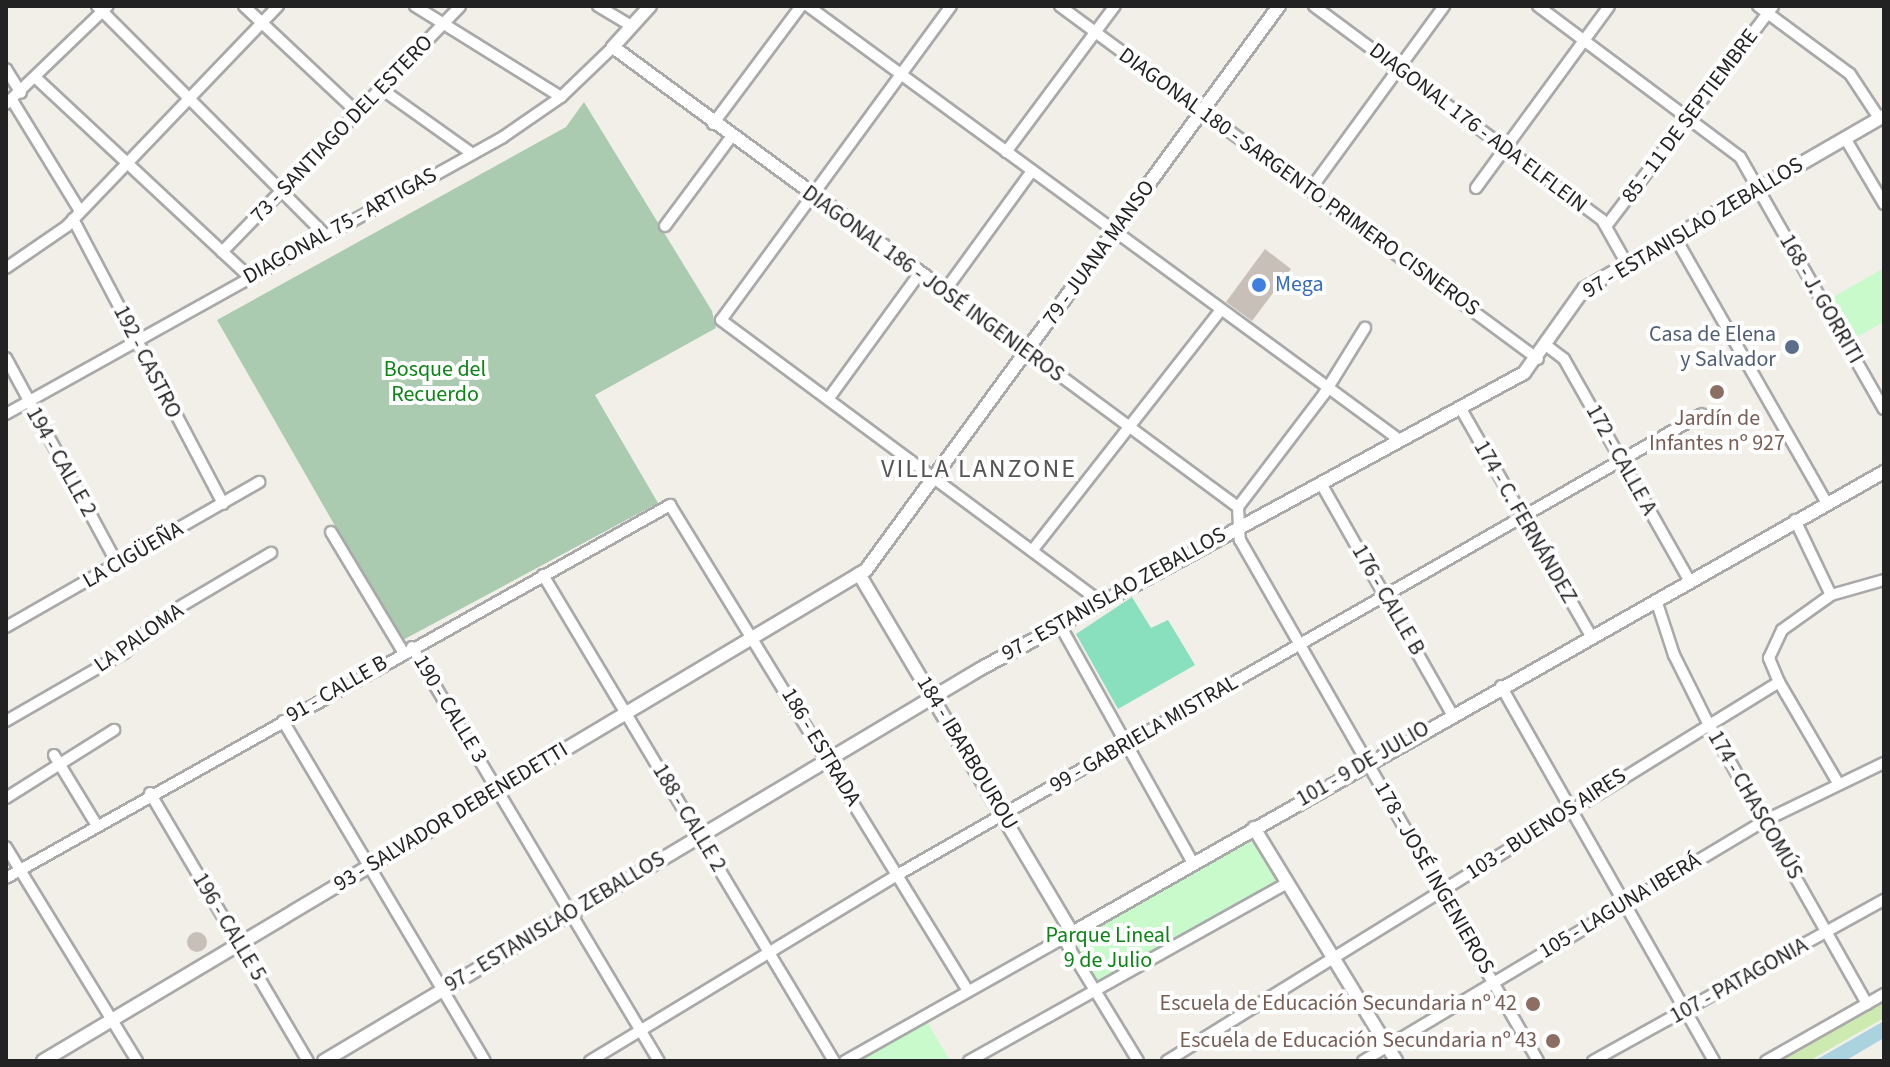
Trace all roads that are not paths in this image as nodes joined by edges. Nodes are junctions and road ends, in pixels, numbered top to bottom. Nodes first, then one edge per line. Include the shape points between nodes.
1 (244, 6) edge
2 (278, 6) edge
3 (415, 6) edge
4 (460, 6) edge
5 (598, 6) edge
6 (650, 6) edge
7 (801, 6) edge
8 (808, 6) edge
9 (951, 6) edge
10 (1060, 6) edge
11 (1115, 6) edge
12 (1279, 6) edge
13 (1314, 6) edge
14 (1444, 6) edge
15 (1538, 6) edge
16 (1609, 6) edge
17 (1758, 6) edge
18 (103, 8) edge
19 (1770, 10) edge
20 (263, 23) junction
21 (444, 23) junction
22 (631, 26) junction
23 (1096, 32) junction
24 (1584, 39) junction
25 (613, 47) junction
26 (1399, 68) junction
27 (6, 69) edge
28 (901, 74) junction
29 (36, 78) junction
30 (380, 88) junction
31 (193, 96) junction
32 (561, 97) junction
33 (13, 99) edge
34 (1203, 111) junction
35 (358, 113) junction
36 (1689, 117) junction
37 (1882, 117) edge
38 (713, 124) junction
39 (731, 137) junction
40 (1845, 138) junction
41 (1505, 147) junction
42 (1006, 152) junction
43 (471, 153) junction
44 (126, 166) junction
45 (1032, 171) junction
46 (1476, 188) dead end
47 (1758, 189) junction
48 (1310, 190) junction
49 (281, 194) junction
50 (811, 196) junction
51 (1884, 204) edge
52 (76, 215) junction
53 (1607, 225) junction
54 (665, 226) dead end
55 (1115, 232) junction
56 (325, 235) junction
57 (1675, 237) junction
58 (222, 252) junction
59 (1627, 264) junction
60 (6, 268) edge
61 (919, 274) junction
62 (248, 276) junction
63 (944, 292) junction
64 (1221, 310) junction
65 (1365, 328) dead end
66 (135, 344) junction
67 (1547, 346) junction
68 (1027, 351) junction
69 (6, 358) edge
70 (1538, 359) junction
71 (1327, 388) junction
72 (829, 398) junction
73 (28, 401) junction
74 (1461, 409) junction
75 (1884, 409) edge
76 (6, 414) edge
77 (1702, 414) dead end
78 (1129, 427) junction
79 (1401, 441) junction
80 (1622, 462) junction
81 (1884, 472) edge
82 (936, 476) junction
83 (259, 482) dead end
84 (1323, 487) junction
85 (1827, 503) junction
86 (223, 504) junction
87 (670, 505) joint
88 (1238, 507) junction
89 (1522, 518) junction
90 (1795, 520) junction
91 (1238, 526) junction
92 (331, 532) dead end
93 (1035, 547) junction
94 (271, 553) dead end
95 (118, 565) junction
96 (859, 574) junction
97 (543, 575) junction
98 (1689, 580) junction
99 (1884, 580) edge
100 (1831, 595) junction
101 (1386, 596) junction
102 (1656, 600) junction
103 (1101, 602) junction
104 (7, 626) edge
105 (1061, 627) junction
106 (1590, 634) junction
107 (752, 635) junction
108 (1301, 645) junction
109 (408, 650) junction
110 (1779, 682) junction
111 (1501, 686) junction
112 (933, 696) junction
113 (626, 712) junction
114 (1452, 714) junction
115 (6, 721) edge
116 (283, 721) junction
117 (1707, 721) junction
118 (114, 730) dead end
119 (1126, 744) junction
120 (56, 759) junction
121 (829, 759) junction
122 (1366, 761) junction
123 (1884, 763) edge
124 (1838, 783) junction
125 (498, 788) junction
126 (150, 793) junction
127 (6, 798) edge
128 (1570, 806) junction
129 (1004, 814) junction
130 (1764, 821) junction
131 (96, 824) junction
132 (1254, 828) junction
133 (700, 835) junction
134 (6, 847) edge
135 (1193, 863) junction
136 (369, 865) junction
137 (19, 870) junction
138 (899, 874) junction
139 (6, 878) edge
140 (1287, 883) junction
141 (1441, 892) junction
142 (1884, 900) edge
143 (1625, 904) junction
144 (572, 911) junction
145 (1827, 931) junction
146 (1067, 936) junction
147 (240, 944) junction
148 (769, 952) junction
149 (1332, 959) junction
150 (1494, 981) junction
151 (442, 989) junction
152 (1095, 990) junction
153 (968, 991) junction
154 (1884, 994) edge
155 (1867, 1004) junction
156 (1685, 1011) junction
157 (113, 1019) junction
158 (641, 1030) junction
159 (1387, 1046) junction
160 (43, 1061) edge
161 (137, 1061) edge
162 (308, 1061) edge
163 (324, 1061) edge
164 (485, 1061) edge
165 (590, 1061) edge
166 (659, 1061) edge
167 (834, 1061) edge
168 (845, 1061) edge
169 (969, 1061) edge
170 (1138, 1061) edge
171 (1167, 1061) edge
172 (1363, 1061) edge
173 (1396, 1061) edge
174 (1538, 1061) edge
175 (1593, 1061) edge
176 (1714, 1061) edge
177 (1766, 1061) edge

1 - 20 street
2 - 20 street
3 - 21 street
4 - 21 street, 73 - SANTIAGO DEL ESTERO
5 - 22 street
6 - 22 street, DIAGONAL 75 - ARTIGAS
7 - 38 street
8 - 28 street
9 - 28 street
10 - 23 street, DIAGONAL 180 - SARGENTO PRIMERO CISNEROS
11 - 23 street
12 - 34 street, 79 - JUANA MANSO
13 - 26 street, DIAGONAL 176 - ADA ELFLEIN
14 - 26 street
15 - 24 street, 168 - J. GORRITI
16 - 24 street
17 - 19 street
18 - 29 street
18 - 31 street
19 - 36 street, 85 - 11 DE SEPTIEMBRE
19 - 37 street via 1850,74
20 - 31 street
20 - 35 street
21 - 30 street, 73 - SANTIAGO DEL ESTERO
21 - 32 street
22 - 25 street, DIAGONAL 75 - ARTIGAS
23 - 34 street, DIAGONAL 180 - SARGENTO PRIMERO CISNEROS
23 - 42 street
24 - 36 street, 168 - J. GORRITI
24 - 41 street
25 - 32 street, DIAGONAL 75 - ARTIGAS
25 - 38 street, DIAGONAL 186 - JOSÉ INGENIEROS
26 - 41 street, DIAGONAL 176 - ADA ELFLEIN
26 - 48 street
27 - 33 street, 192 - CASTRO
28 - 42 street
28 - 50 street
29 - 33 street
29 - 44 street
30 - 35 street, 73 - SANTIAGO DEL ESTERO
30 - 43 street
31 - 44 street
31 - 49 street
32 - 43 street, DIAGONAL 75 - ARTIGAS
33 - 52 street, 192 - CASTRO
34 - 48 street, DIAGONAL 180 - SARGENTO PRIMERO CISNEROS
34 - 55 street, 79 - JUANA MANSO
35 - 49 street, 73 - SANTIAGO DEL ESTERO
36 - 47 street, 168 - J. GORRITI via 1735,151
36 - 53 street, 85 - 11 DE SEPTIEMBRE
37 - 40 street, 97 - ESTANISLAO ZEBALLOS
38 - 39 street, DIAGONAL 186 - JOSÉ INGENIEROS
39 - 50 street, DIAGONAL 186 - JOSÉ INGENIEROS
39 - 54 street
40 - 47 street, 97 - ESTANISLAO ZEBALLOS
40 - 51 street
41 - 46 street
41 - 53 street, DIAGONAL 176 - ADA ELFLEIN
42 - 45 street
43 - 56 street, DIAGONAL 75 - ARTIGAS
44 - 52 street
44 - 58 street
45 - 55 street
45 - 63 street
47 - 57 street, 97 - ESTANISLAO ZEBALLOS
47 - 75 street, 168 - J. GORRITI
48 - 70 street, DIAGONAL 180 - SARGENTO PRIMERO CISNEROS
49 - 56 street
49 - 58 street, 73 - SANTIAGO DEL ESTERO
50 - 61 street, DIAGONAL 186 - JOSÉ INGENIEROS
50 - 72 street via 721,320
52 - 60 street
52 - 66 street, 192 - CASTRO
53 - 59 street, DIAGONAL 176 - ADA ELFLEIN
55 - 64 street
55 - 68 street, 79 - JUANA MANSO
56 - 62 street, DIAGONAL 75 - ARTIGAS
57 - 59 street, 97 - ESTANISLAO ZEBALLOS
57 - 85 street
58 - 62 street
59 - 67 street, 97 - ESTANISLAO ZEBALLOS via 1577,294
61 - 63 street, DIAGONAL 186 - JOSÉ INGENIEROS
61 - 72 street
62 - 66 street, DIAGONAL 75 - ARTIGAS
63 - 68 street, DIAGONAL 186 - JOSÉ INGENIEROS
64 - 71 street
64 - 78 street
65 - 71 street
66 - 73 street, DIAGONAL 75 - ARTIGAS
66 - 86 street, 192 - CASTRO
67 - 70 street, 97 - ESTANISLAO ZEBALLOS
67 - 80 street, 172 - CALLE A via 1564,359
68 - 78 street, DIAGONAL 186 - JOSÉ INGENIEROS
68 - 82 street, 79 - JUANA MANSO
69 - 73 street, 194 - CALLE 2
70 - 74 street, 97 - ESTANISLAO ZEBALLOS
71 - 79 street
71 - 88 street
72 - 82 street
73 - 76 street, DIAGONAL 75 - ARTIGAS
73 - 95 street, 194 - CALLE 2
74 - 79 street, 97 - ESTANISLAO ZEBALLOS
74 - 89 street, 174 - C. FERNÁNDEZ
77 - 80 street, 99 - GABRIELA MISTRAL
78 - 88 street, DIAGONAL 186 - JOSÉ INGENIEROS
78 - 93 street
79 - 84 street, 97 - ESTANISLAO ZEBALLOS
80 - 89 street, 99 - GABRIELA MISTRAL
80 - 98 street, 172 - CALLE A
81 - 85 street, 101 - 9 DE JULIO
82 - 93 street
82 - 96 street, 79 - JUANA MANSO
83 - 86 street, LA CIGÜEÑA
84 - 91 street, 97 - ESTANISLAO ZEBALLOS
84 - 101 street, 176 - CALLE B
85 - 90 street, 101 - 9 DE JULIO
86 - 95 street, LA CIGÜEÑA
87 - 97 street, 91 - CALLE B
87 - 107 street, 186 - ESTRADA
88 - 91 street
89 - 101 street, 99 - GABRIELA MISTRAL
89 - 106 street, 174 - C. FERNÁNDEZ
90 - 98 street, 101 - 9 DE JULIO
90 - 100 street
91 - 103 street, 97 - ESTANISLAO ZEBALLOS
91 - 108 street, 178 - JOSÉ INGENIEROS
92 - 109 street, 190 - CALLE 3
93 - 103 street
94 - 115 street, LA PALOMA via 161,618 124,653
95 - 104 street, LA CIGÜEÑA
96 - 107 street, 93 - SALVADOR DEBENEDETTI
96 - 112 street, 184 - IBARBOUROU
97 - 109 street, 91 - CALLE B
97 - 113 street, 188 - CALLE 2
98 - 102 street, 101 - 9 DE JULIO
99 - 100 street
100 - 110 street via 1777,636 1769,658
101 - 108 street, 99 - GABRIELA MISTRAL
101 - 114 street, 176 - CALLE B
102 - 106 street, 101 - 9 DE JULIO
102 - 117 street, 174 - CHASCOMÚS
103 - 105 street, 97 - ESTANISLAO ZEBALLOS
105 - 112 street, 97 - ESTANISLAO ZEBALLOS
105 - 119 street
106 - 111 street, 101 - 9 DE JULIO
107 - 113 street, 93 - SALVADOR DEBENEDETTI
107 - 121 street, 186 - ESTRADA
108 - 119 street, 99 - GABRIELA MISTRAL
108 - 122 street, 178 - JOSÉ INGENIEROS
109 - 116 street, 91 - CALLE B
109 - 125 street, 190 - CALLE 3
110 - 117 street, 103 - BUENOS AIRES
110 - 124 street
111 - 114 street, 101 - 9 DE JULIO
111 - 128 street
112 - 121 street, 97 - ESTANISLAO ZEBALLOS
112 - 129 street, 184 - IBARBOUROU
113 - 125 street, 93 - SALVADOR DEBENEDETTI
113 - 133 street, 188 - CALLE 2
114 - 122 street, 101 - 9 DE JULIO
116 - 126 street, 91 - CALLE B
116 - 136 street
117 - 128 street, 103 - BUENOS AIRES
117 - 130 street, 174 - CHASCOMÚS
118 - 120 street
119 - 129 street, 99 - GABRIELA MISTRAL
119 - 135 street
120 - 127 street
120 - 131 street
121 - 133 street, 97 - ESTANISLAO ZEBALLOS
121 - 138 street, 186 - ESTRADA
122 - 132 street, 101 - 9 DE JULIO
122 - 141 street, 178 - JOSÉ INGENIEROS
123 - 124 street, 105 - LAGUNA IBERÁ
124 - 130 street, 105 - LAGUNA IBERÁ
125 - 136 street, 93 - SALVADOR DEBENEDETTI
125 - 144 street, 190 - CALLE 3
126 - 131 street, 91 - CALLE B
126 - 147 street, 196 - CALLE 5
128 - 141 street, 103 - BUENOS AIRES
128 - 143 street
129 - 138 street, 99 - GABRIELA MISTRAL
129 - 146 street, 184 - IBARBOUROU
130 - 143 street, 105 - LAGUNA IBERÁ
130 - 145 street, 174 - CHASCOMÚS
131 - 137 street, 91 - CALLE B
132 - 135 street, 101 - 9 DE JULIO
132 - 140 street
133 - 144 street, 97 - ESTANISLAO ZEBALLOS
133 - 148 street, 188 - CALLE 2
134 - 137 street
135 - 146 street, 101 - 9 DE JULIO
136 - 147 street, 93 - SALVADOR DEBENEDETTI
136 - 151 street
137 - 139 street, 91 - CALLE B
137 - 157 street
138 - 148 street, 99 - GABRIELA MISTRAL
138 - 153 street, 186 - ESTRADA
140 - 149 street
140 - 152 street
141 - 149 street, 103 - BUENOS AIRES
141 - 150 street, 178 - JOSÉ INGENIEROS
142 - 145 street, 107 - PATAGONIA
143 - 150 street, 105 - LAGUNA IBERÁ
143 - 156 street
144 - 151 street, 97 - ESTANISLAO ZEBALLOS
144 - 158 street, 190 - CALLE 3
145 - 155 street, 174 - CHASCOMÚS
145 - 156 street, 107 - PATAGONIA
146 - 152 street, 184 - IBARBOUROU
146 - 153 street, 101 - 9 DE JULIO
147 - 157 street, 93 - SALVADOR DEBENEDETTI
147 - 162 street, 196 - CALLE 5
148 - 158 street, 99 - GABRIELA MISTRAL
148 - 167 street, 188 - CALLE 2
149 - 159 street
149 - 171 street, 103 - BUENOS AIRES
150 - 159 street, 105 - LAGUNA IBERÁ
150 - 174 street, 178 - JOSÉ INGENIEROS
151 - 163 street, 97 - ESTANISLAO ZEBALLOS
151 - 164 street
152 - 169 street
152 - 170 street, 184 - IBARBOUROU
153 - 168 street, 101 - 9 DE JULIO
154 - 155 street
155 - 177 street
156 - 175 street, 107 - PATAGONIA
156 - 176 street
157 - 160 street, 93 - SALVADOR DEBENEDETTI
157 - 161 street
158 - 165 street, 99 - GABRIELA MISTRAL
158 - 166 street, 190 - CALLE 3
159 - 172 street, 105 - LAGUNA IBERÁ
159 - 173 street

